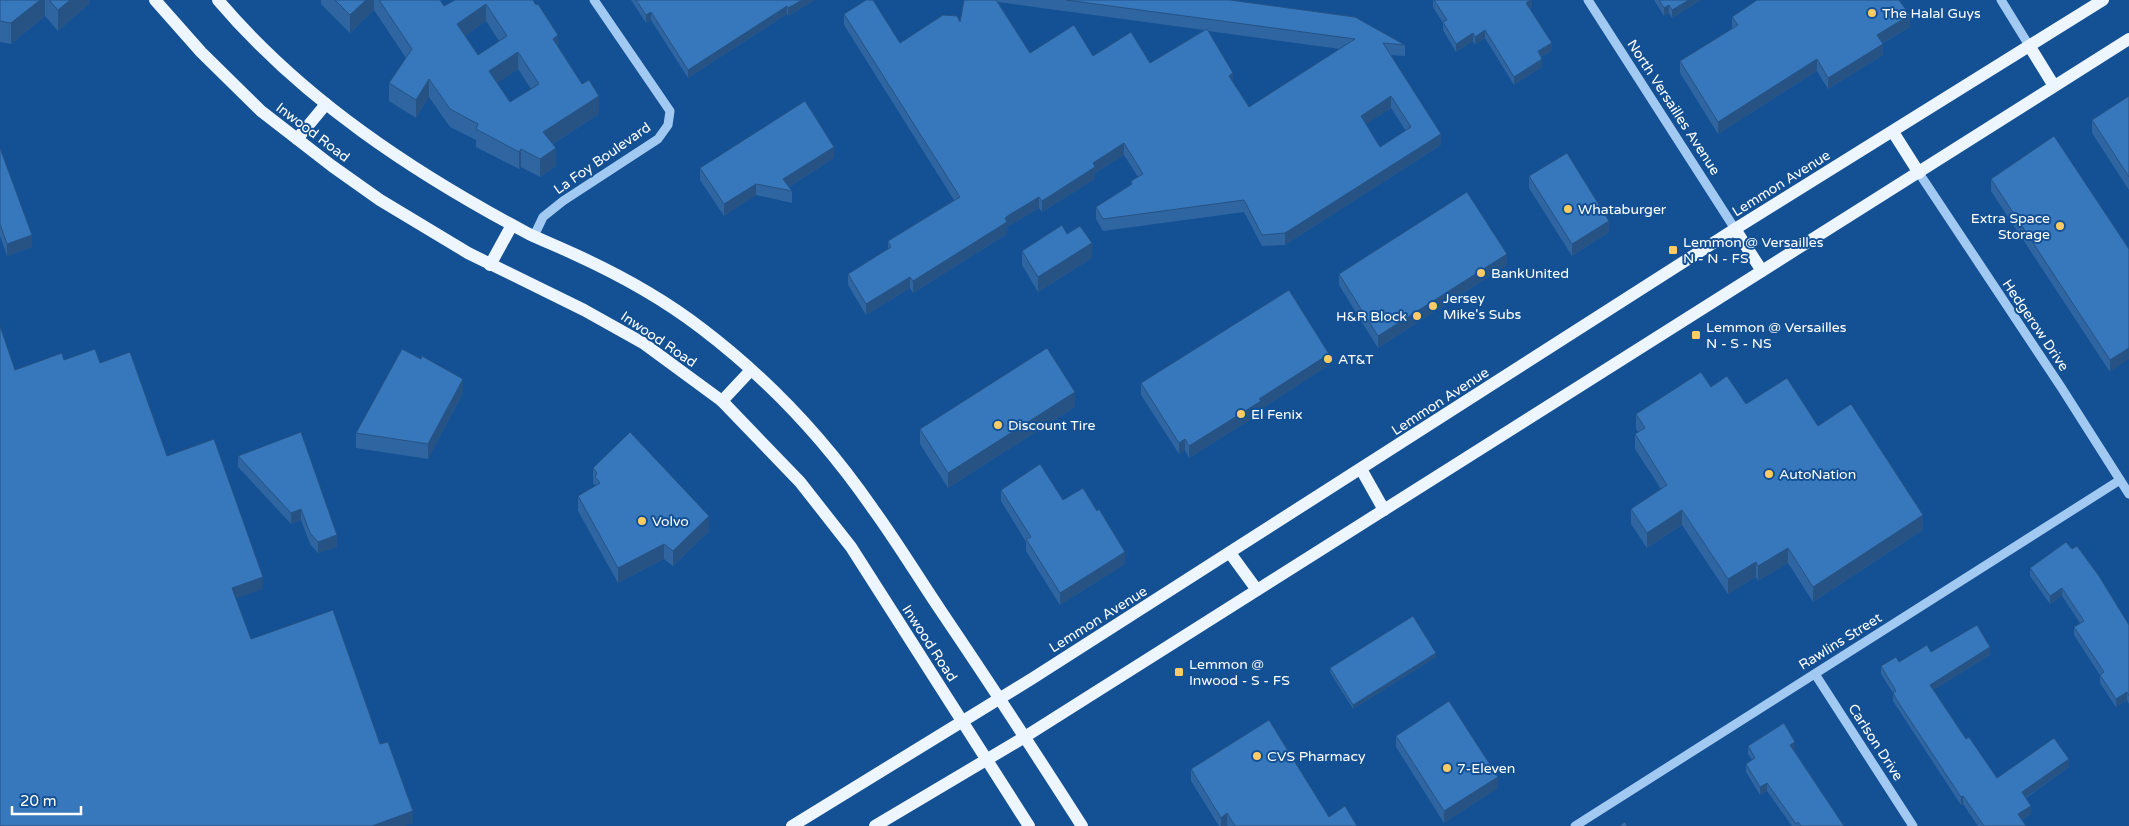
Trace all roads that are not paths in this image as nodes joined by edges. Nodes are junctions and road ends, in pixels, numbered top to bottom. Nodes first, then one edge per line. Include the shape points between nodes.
1 (155, 0) edge
2 (218, 0) edge
3 (594, 0) edge
4 (1588, 0) edge
5 (2001, 0) edge
6 (2103, 0) edge
7 (2129, 39) edge
8 (2030, 47) junction
9 (2054, 86) junction
10 (326, 104) junction
11 (1893, 132) junction
12 (297, 139) junction
13 (1919, 173) junction
14 (512, 225) junction
15 (1735, 229) junction
16 (534, 236) junction
17 (490, 265) junction
18 (1762, 271) junction
19 (751, 370) junction
20 (722, 401) junction
21 (1361, 469) junction
22 (2120, 480) junction
23 (2129, 494) edge
24 (1384, 510) junction
25 (1230, 553) junction
26 (1257, 590) junction
27 (1815, 674) junction
28 (999, 699) junction
29 (963, 721) junction
30 (1023, 738) junction
31 (986, 760) junction
32 (792, 826) edge
33 (875, 826) edge
34 (1029, 826) edge
35 (1082, 826) edge
36 (1575, 826) edge
37 (1913, 826) edge

1 - 12 main road, Inwood Road via 236,87
2 - 10 main road, Inwood Road via 269,55
3 - 16 street, La Foy Boulevard via 670,112 668,125 658,139 543,217
4 - 15 street, North Versailles Avenue
5 - 8 street
6 - 8 main road, Lemmon Avenue
7 - 9 main road
8 - 9 main road
8 - 11 main road, Lemmon Avenue
9 - 13 main road
10 - 12 main road
10 - 14 main road, Inwood Road via 418,170
11 - 13 main road
11 - 15 main road, Lemmon Avenue
12 - 17 main road, Inwood Road via 380,200
13 - 18 main road
13 - 22 street, Hedgerow Drive
14 - 16 main road, Inwood Road
14 - 17 main road
15 - 18 main road
15 - 21 main road, Lemmon Avenue
16 - 19 main road, Inwood Road via 620,277 662,302 700,327
17 - 20 main road, Inwood Road via 643,343
18 - 24 main road
19 - 20 main road
19 - 28 main road, Inwood Road via 823,444 872,508
20 - 29 main road, Inwood Road via 800,482 850,548
21 - 24 main road
21 - 25 main road, Lemmon Avenue
22 - 23 street, Hedgerow Drive
22 - 27 street, Rawlins Street
24 - 26 main road
25 - 26 main road
25 - 28 main road, Lemmon Avenue
26 - 30 main road
27 - 36 street, Rawlins Street
27 - 37 street, Carlson Drive
28 - 29 main road, Lemmon Avenue
28 - 30 main road, Inwood Road
29 - 31 main road, Inwood Road
29 - 32 main road, Lemmon Avenue
30 - 31 main road
30 - 35 main road, Inwood Road
31 - 33 main road
31 - 34 main road, Inwood Road

